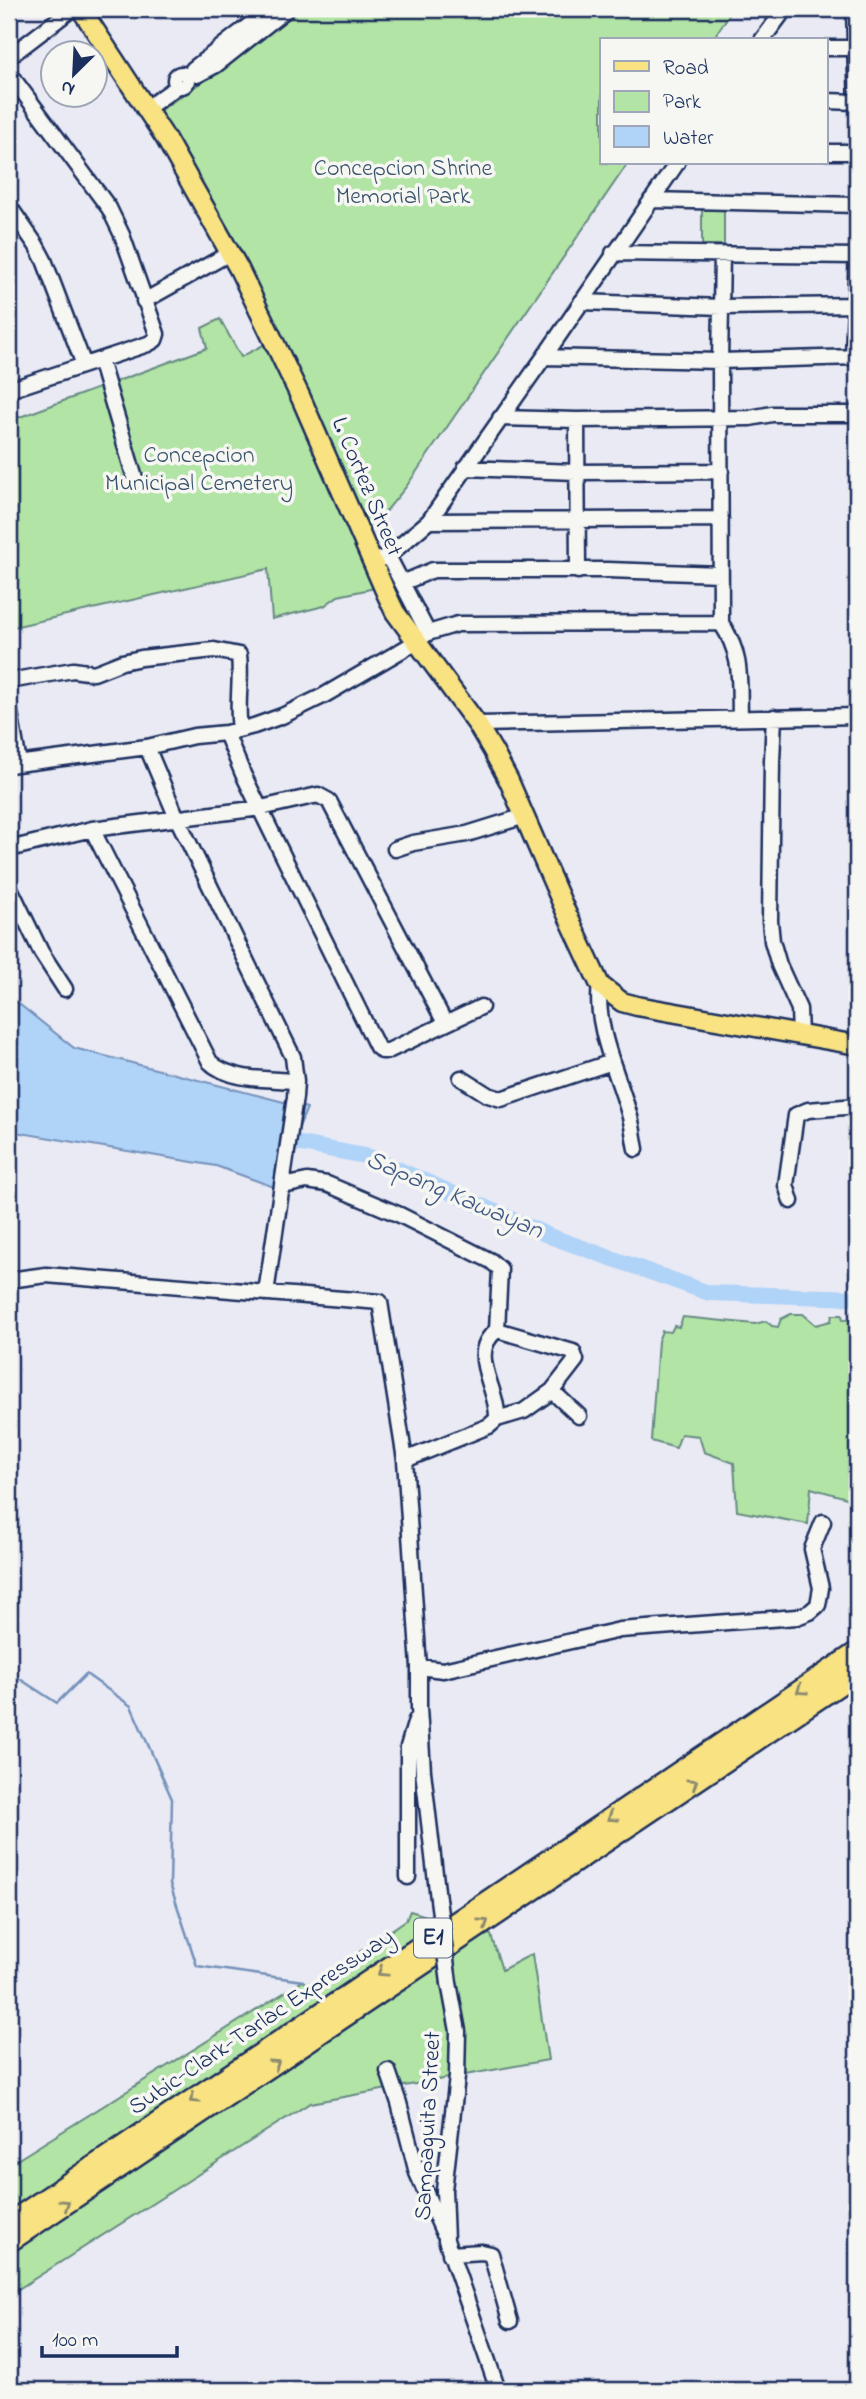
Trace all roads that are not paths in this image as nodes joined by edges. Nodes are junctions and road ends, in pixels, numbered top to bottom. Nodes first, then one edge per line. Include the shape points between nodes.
1 (72, 9) edge
2 (81, 9) edge
3 (270, 9) edge
4 (287, 9) edge
5 (785, 9) edge
6 (857, 10) edge
7 (763, 38) edge
8 (828, 48) edge
9 (856, 48) edge
10 (9, 57) edge
11 (9, 74) edge
12 (187, 77) junction
13 (828, 101) edge
14 (857, 104) edge
15 (145, 105) junction
16 (828, 152) edge
17 (857, 152) edge
18 (676, 164) edge
19 (652, 200) junction
20 (857, 205) edge
21 (9, 206) edge
22 (857, 250) edge
23 (230, 253) junction
24 (613, 253) junction
25 (722, 255) junction
26 (857, 256) edge
27 (144, 301) junction
28 (581, 302) junction
29 (856, 305) edge
30 (722, 307) junction
31 (544, 357) junction
32 (855, 357) edge
33 (100, 360) junction
34 (720, 360) junction
35 (85, 365) junction
36 (9, 390) edge
37 (857, 414) edge
38 (500, 418) junction
39 (721, 418) junction
40 (577, 420) junction
41 (464, 468) junction
42 (721, 471) junction
43 (576, 472) junction
44 (136, 482) dead end
45 (721, 520) junction
46 (429, 521) junction
47 (577, 522) junction
48 (380, 560) junction
49 (578, 571) junction
50 (720, 574) junction
51 (401, 583) junction
52 (722, 623) junction
53 (422, 638) junction
54 (9, 681) edge
55 (9, 707) edge
56 (857, 716) edge
57 (774, 717) junction
58 (740, 718) junction
59 (477, 723) junction
60 (233, 731) junction
61 (147, 747) junction
62 (14, 764) edge
63 (261, 808) junction
64 (525, 816) junction
65 (177, 818) junction
66 (92, 829) junction
67 (9, 849) edge
68 (395, 849) dead end
69 (9, 886) edge
70 (600, 985) junction
71 (65, 989) dead end
72 (481, 1007) dead end
73 (445, 1023) junction
74 (800, 1036) junction
75 (857, 1045) edge
76 (612, 1062) junction
77 (461, 1078) dead end
78 (296, 1081) junction
79 (857, 1106) edge
80 (636, 1149) dead end
81 (283, 1180) junction
82 (791, 1201) dead end
83 (9, 1280) edge
84 (266, 1293) junction
85 (497, 1329) junction
86 (552, 1391) junction
87 (579, 1416) dead end
88 (497, 1419) junction
89 (405, 1460) junction
90 (823, 1522) dead end
91 (857, 1652) edge
92 (419, 1667) junction
93 (857, 1673) edge
94 (419, 1708) junction
95 (408, 1877) dead end
96 (388, 2071) dead end
97 (9, 2223) edge
98 (9, 2242) edge
99 (448, 2247) junction
100 (510, 2321) dead end
101 (498, 2390) edge

1 - 10 street
2 - 15 main road, L. Cortez Street
3 - 12 street
4 - 12 street via 216,65
5 - 7 street
6 - 9 street
8 - 9 street
9 - 14 street
11 - 27 street via 109,208
12 - 15 street
13 - 14 street
15 - 23 main road, L. Cortez Street
16 - 17 street
18 - 19 street
19 - 20 street
19 - 24 street
21 - 35 street via 44,260
22 - 26 street
23 - 27 street
23 - 48 main road, L. Cortez Street
24 - 25 street
24 - 28 street
25 - 26 street
25 - 30 street
26 - 29 street
27 - 33 street via 156,327 155,340
28 - 30 street
28 - 31 street
29 - 30 street
29 - 32 street
30 - 34 street
31 - 34 street
31 - 38 street
32 - 34 street
33 - 35 street
33 - 44 street
34 - 39 street
35 - 36 street
37 - 39 street
38 - 40 street
38 - 41 street
39 - 40 street
39 - 42 street
40 - 43 street
41 - 43 street
41 - 46 street
42 - 43 street
42 - 45 street
43 - 47 street
45 - 47 street
45 - 50 street
46 - 47 street
46 - 48 street
47 - 49 street
48 - 51 street
48 - 53 main road, L. Cortez Street via 395,612
49 - 50 street
49 - 51 street via 433,570
50 - 52 street
51 - 53 street
52 - 53 street via 458,624
52 - 58 street via 738,655
53 - 59 main road, L. Cortez Street
53 - 60 street via 303,706
54 - 60 street via 73,670 94,673 141,658 229,651 239,655 241,670
55 - 62 street
56 - 57 street
57 - 58 street
57 - 74 street via 770,921 779,964 799,1009
58 - 59 street
59 - 64 main road, L. Cortez Street
60 - 61 street
60 - 63 street via 243,774
61 - 62 street
61 - 65 street
63 - 65 street
63 - 73 street via 318,795 329,801
63 - 73 street via 377,1047 388,1051
64 - 68 street
64 - 70 main road, L. Cortez Street
65 - 66 street
65 - 78 street via 293,1057
66 - 67 street
66 - 78 street via 209,1062 238,1075
69 - 71 street
70 - 74 main road via 622,1002 637,1006
70 - 76 street via 598,1000
72 - 73 street
74 - 75 main road
76 - 77 street via 501,1099
76 - 80 street
78 - 81 street
79 - 82 street via 796,1115 786,1185
81 - 84 street
81 - 85 street via 327,1184 491,1261 500,1269
83 - 84 street via 46,1275
84 - 89 street via 380,1303
85 - 86 street via 573,1352 576,1360
85 - 88 street via 488,1336 482,1358 498,1407
86 - 87 street
86 - 88 street via 524,1411
88 - 89 street
89 - 92 street
90 - 92 street via 812,1549 821,1588 818,1605 810,1612 620,1630 443,1671
91 -> 97 highway, Subic-Clark-Tarlac Expressway / E1
92 - 94 street
98 -> 93 highway, Subic-Clark-Tarlac Expressway / E1
94 - 95 street via 408,1747
94 - 99 street, Sampaguita Street, bridge via 438,1899 458,2031 444,2190
96 - 99 street via 417,2173
99 - 100 street via 491,2255
99 - 101 street, Sampaguita Street

